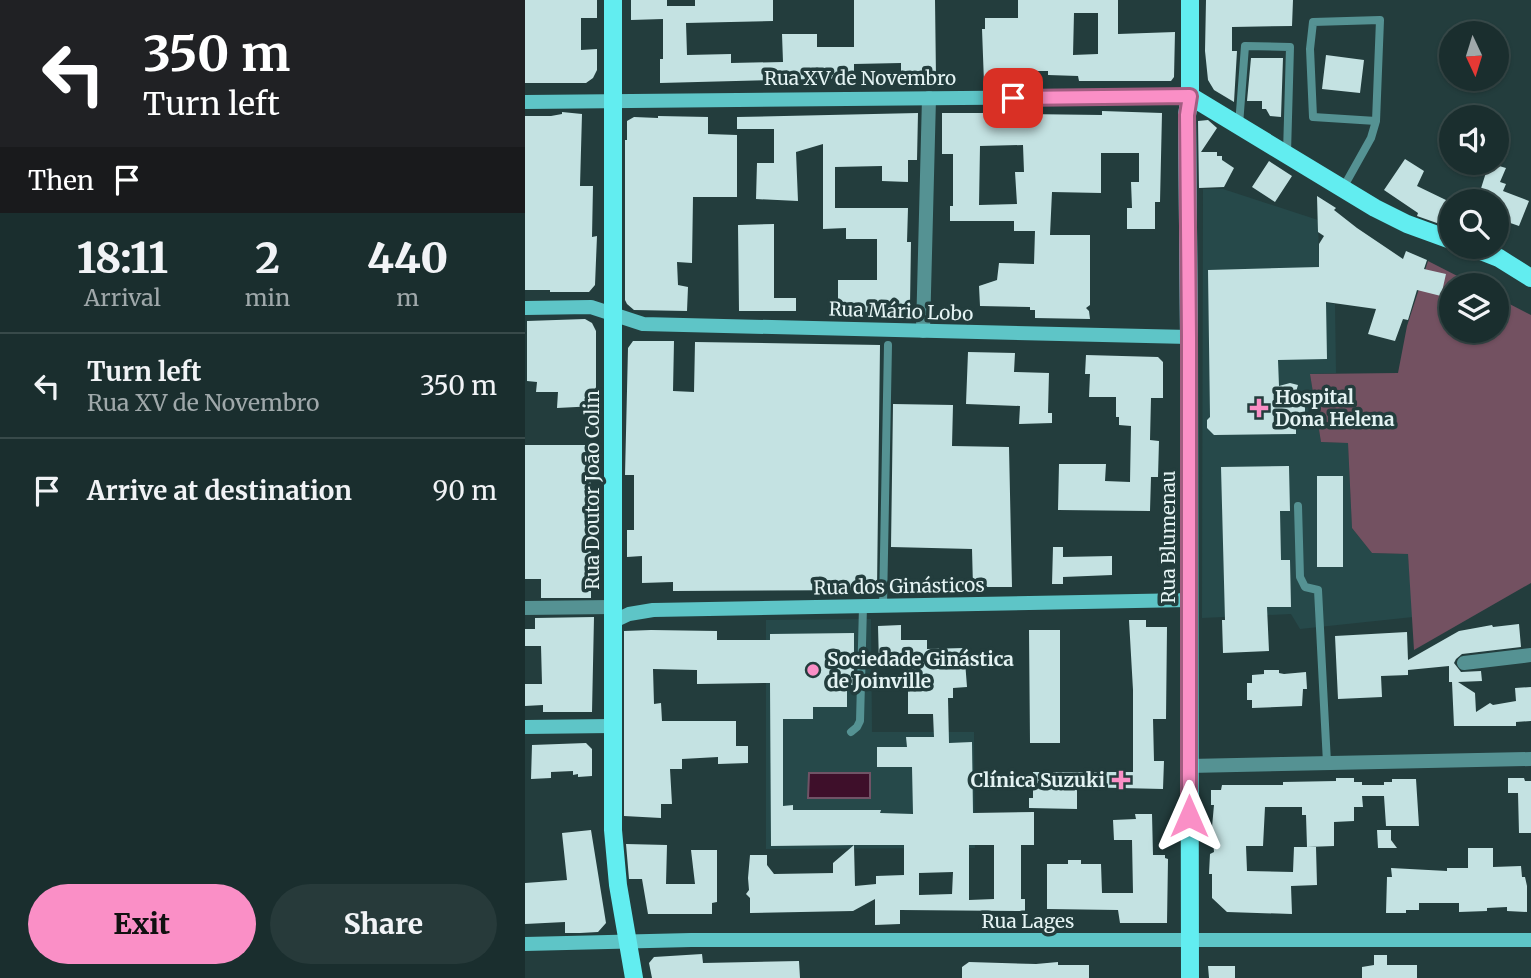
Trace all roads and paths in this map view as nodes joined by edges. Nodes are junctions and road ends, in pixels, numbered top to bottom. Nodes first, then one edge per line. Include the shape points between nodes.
1 (613, 0) edge
2 (1190, 0) edge
3 (1190, 96) junction
4 (929, 98) junction
5 (613, 101) junction
6 (525, 102) edge
7 (1376, 121) junction
8 (1239, 125) junction
9 (1287, 153) junction
10 (1343, 188) junction
11 (1439, 235) edge
12 (1501, 259) edge
13 (1531, 278) edge
14 (525, 308) edge
15 (613, 314) junction
16 (923, 331) junction
17 (1189, 337) junction
18 (888, 345) dead end
19 (1298, 506) dead end
20 (1188, 600) junction
21 (863, 606) junction
22 (883, 606) junction
23 (525, 608) edge
24 (613, 615) junction
25 (1531, 655) edge
26 (1464, 663) dead end
27 (613, 726) junction
28 (525, 727) edge
29 (851, 732) dead end
30 (1531, 759) edge
31 (1327, 763) junction
32 (1189, 766) junction
33 (1190, 940) junction
34 (1531, 940) edge
35 (628, 942) junction
36 (525, 944) edge
37 (634, 978) edge
38 (1190, 978) edge

1 - 5 main road, Rua Doutor João Colin
2 - 3 main road, Rua Blumenau
3 - 4 main road, Rua XV de Novembro
3 - 8 main road
3 - 17 main road, Rua Blumenau
4 - 5 main road, Rua XV de Novembro
4 - 16 street
5 - 6 main road, Rua XV de Novembro
5 - 15 main road, Rua Doutor João Colin
7 - 7 lane via 1380,20 1313,22 1313,117
7 - 10 lane
8 - 9 main road
8 - 9 lane via 1245,46 1290,47
9 - 10 main road
10 - 11 main road via 1391,217
12 - 13 main road
14 - 15 main road, Rua Mário Lobo via 591,307
15 - 16 main road, Rua Mário Lobo via 643,324
15 - 24 main road, Rua Doutor João Colin
16 - 17 main road, Rua Mário Lobo
17 - 20 main road, Rua Blumenau
18 - 22 lane
19 - 31 lane via 1301,583 1318,590
20 - 22 main road, Rua dos Ginásticos
20 - 32 main road, Rua Blumenau
21 - 22 main road, Rua dos Ginásticos
21 - 24 main road, Rua dos Ginásticos via 653,610
21 - 29 lane via 860,721
23 - 24 street
24 - 27 main road, Rua Doutor João Colin
25 - 26 street
27 - 28 main road
27 - 35 main road, Rua Doutor João Colin via 614,855
30 - 31 street
31 - 32 street
32 - 33 main road, Rua Blumenau
33 - 34 main road, Rua Lages
33 - 35 main road, Rua Lages
33 - 38 main road, Rua Blumenau
35 - 36 main road, Rua Lages
35 - 37 main road, Rua Doutor João Colin

